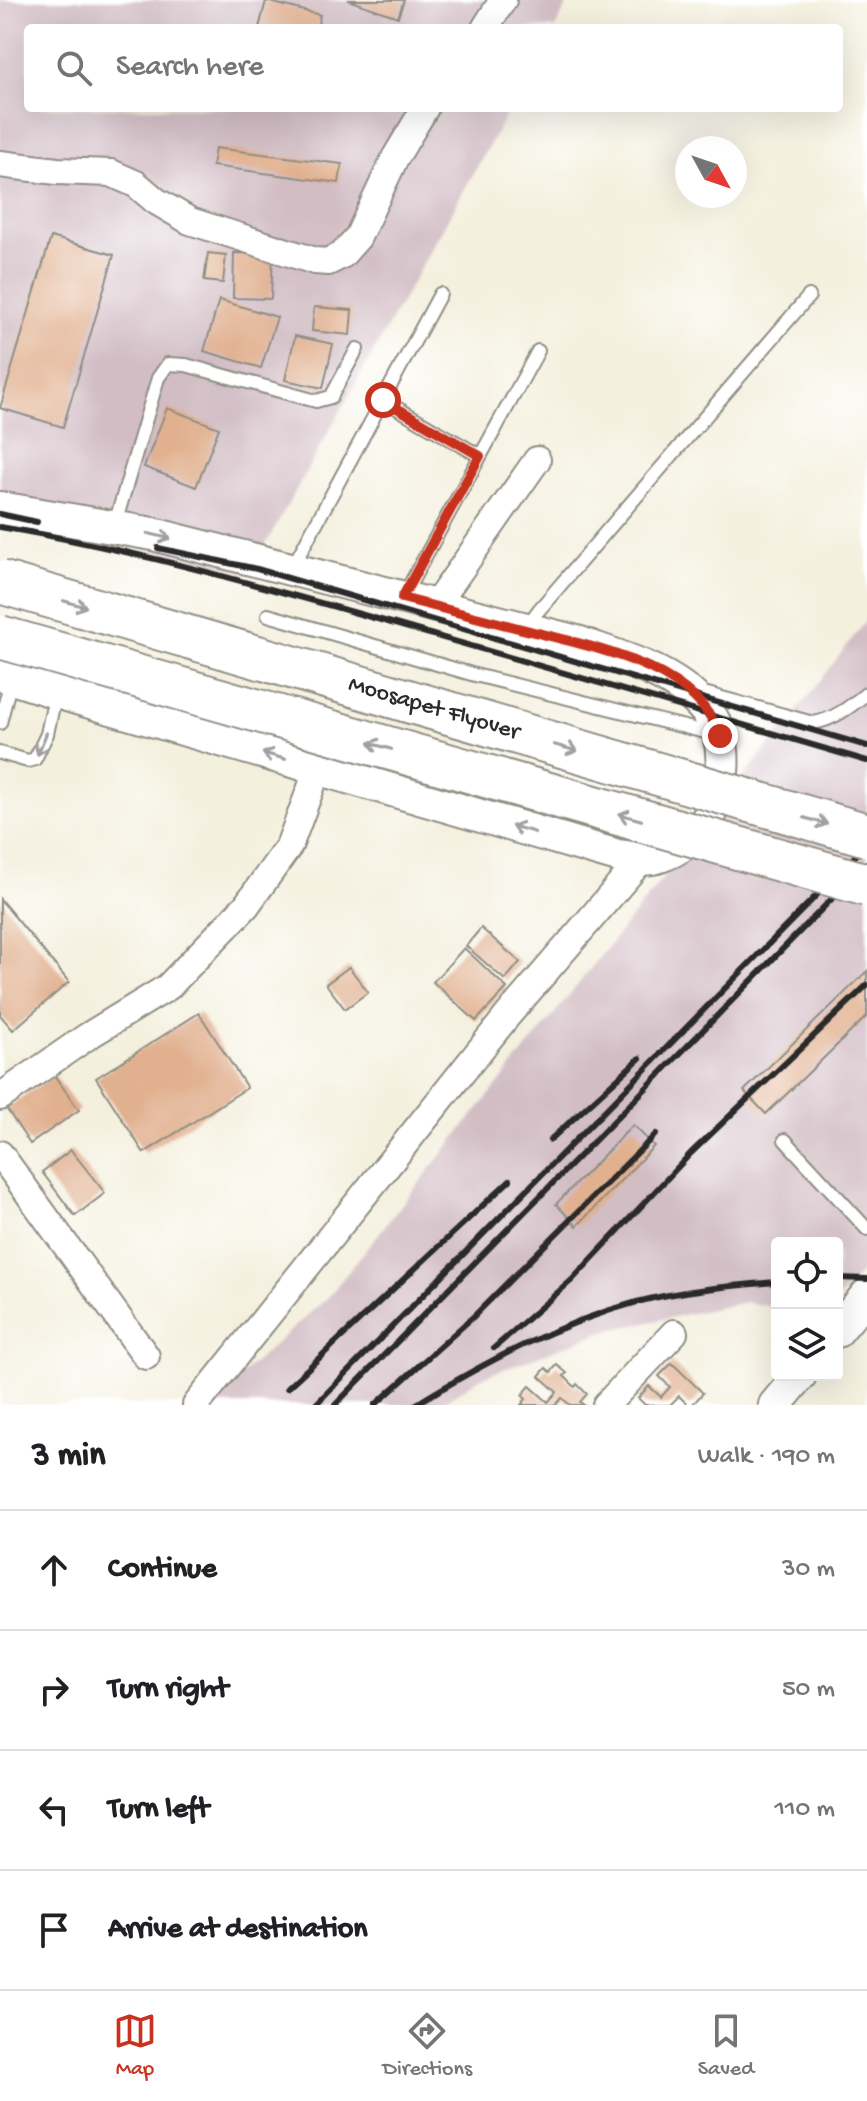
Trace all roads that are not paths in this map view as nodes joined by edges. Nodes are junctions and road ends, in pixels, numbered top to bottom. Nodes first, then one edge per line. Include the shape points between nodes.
1 (503, 0) edge
2 (488, 24) edge
3 (423, 112) edge
4 (0, 164) edge
5 (440, 294) dead end
6 (809, 296) dead end
7 (357, 349) dead end
8 (538, 351) dead end
9 (383, 400) junction
10 (480, 456) junction
11 (537, 460) dead end
12 (0, 508) edge
13 (114, 527) junction
14 (292, 568) junction
15 (0, 582) edge
16 (402, 598) junction
17 (435, 606) junction
18 (268, 615) dead end
19 (525, 630) junction
20 (0, 637) edge
21 (6, 675) edge
22 (682, 687) junction
23 (56, 692) junction
24 (867, 693) edge
25 (0, 723) edge
26 (720, 736) junction
27 (0, 753) edge
28 (318, 769) junction
29 (867, 835) edge
30 (642, 859) junction
31 (867, 885) edge
32 (0, 1097) edge
33 (785, 1140) dead end
34 (0, 1154) edge
35 (867, 1229) edge
36 (867, 1295) edge
37 (843, 1324) edge
38 (674, 1333) dead end
39 (146, 1356) dead end
40 (795, 1381) edge
41 (196, 1405) edge
42 (606, 1405) edge
43 (775, 1405) edge

1 - 2 street
3 - 4 street via 358,237 328,262 190,221 111,173
5 - 9 lane
6 - 19 lane
7 - 13 lane via 331,397 316,401 168,364 158,378
8 - 10 lane
9 - 10 lane
9 - 14 lane
10 - 16 lane
11 - 17 street
12 - 13 street
13 -> 14 street
14 - 16 street
15 -> 29 highway, Moosapet Flyover, bridge
16 - 17 street
17 - 19 street
18 - 26 lane via 475,675
19 - 22 street via 641,664
31 -> 20 highway, Moosapet Flyover, bridge
21 - 23 street
21 - 25 lane
22 - 24 lane via 813,723 824,722
22 - 26 street via 710,715
23 -> 27 lane via 35,759
28 -> 23 street
26 - 30 street via 719,784 703,825 679,847
30 -> 28 street
28 - 32 street via 289,846 246,906 168,987
30 - 41 street via 508,1015
33 - 35 lane
34 - 39 street
36 - 37 street
38 - 42 street
40 - 43 street

